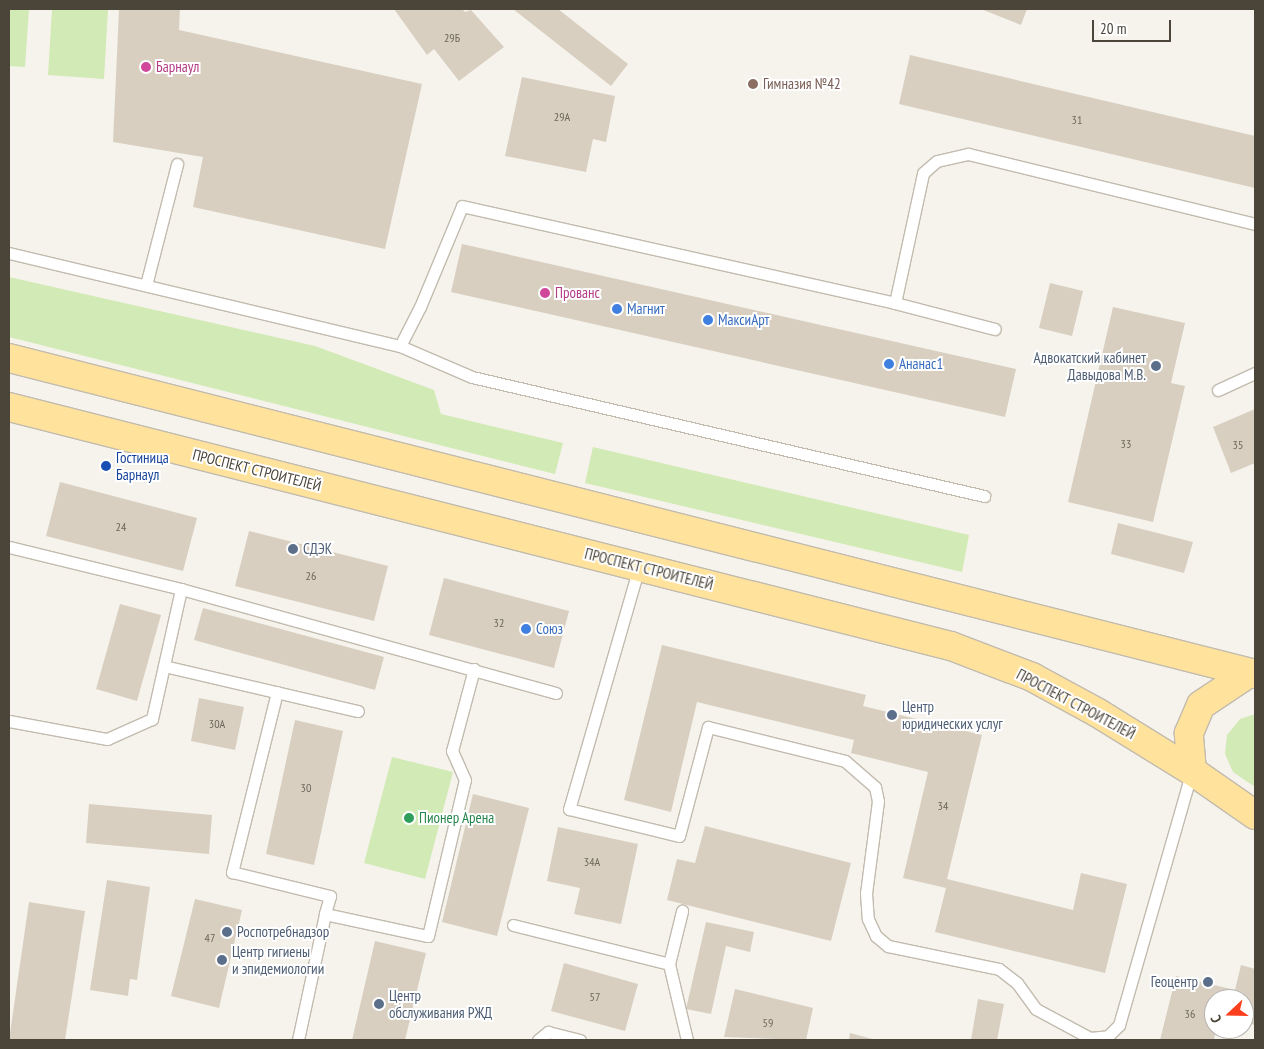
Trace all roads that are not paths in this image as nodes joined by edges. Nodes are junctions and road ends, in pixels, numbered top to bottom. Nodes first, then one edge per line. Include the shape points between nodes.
1 (177, 164) dead end
2 (1255, 224) edge
3 (9, 253) edge
4 (146, 285) junction
5 (895, 303) junction
6 (995, 329) dead end
7 (400, 346) junction
8 (9, 358) edge
9 (1255, 373) edge
10 (1218, 390) dead end
11 (9, 407) edge
12 (984, 496) dead end
13 (9, 547) edge
14 (639, 566) junction
15 (181, 588) junction
16 (164, 666) junction
17 (474, 669) junction
18 (1252, 674) edge
19 (277, 692) junction
20 (556, 693) dead end
21 (358, 711) dead end
22 (9, 721) edge
23 (1192, 771) junction
24 (1255, 815) edge
25 (682, 911) dead end
26 (325, 914) junction
27 (513, 925) dead end
28 (669, 964) junction
29 (298, 1040) edge
30 (538, 1040) edge
31 (580, 1040) edge
32 (687, 1040) edge

1 - 4 lane
2 - 5 lane via 968,154 937,161 923,174
3 - 4 lane
4 - 7 lane
5 - 6 lane
5 - 7 lane via 462,206
7 - 12 lane via 472,377
8 - 18 main road
9 - 10 lane
11 - 14 main road, ПРОСПЕКТ СТРОИТЕЛЕЙ
13 - 15 lane
14 - 23 main road, ПРОСПЕКТ СТРОИТЕЛЕЙ via 951,646 1032,677
14 - 23 lane via 569,809 680,836 708,727 845,761 874,787 878,801 866,893 868,918 876,936 888,946 999,969 1017,983 1036,1009 1090,1038 1108,1036 1119,1025
15 - 16 lane
15 - 17 lane
16 - 19 lane
16 - 22 lane via 152,719 107,739
17 - 20 lane
17 - 26 lane via 452,751 465,780 428,936
18 - 23 main road via 1202,705 1189,733
19 - 21 lane
19 - 26 lane via 232,872 330,896
23 - 24 main road, ПРОСПЕКТ СТРОИТЕЛЕЙ
25 - 28 lane
26 - 29 lane
27 - 28 lane
28 - 32 lane
30 - 31 lane via 548,1032

